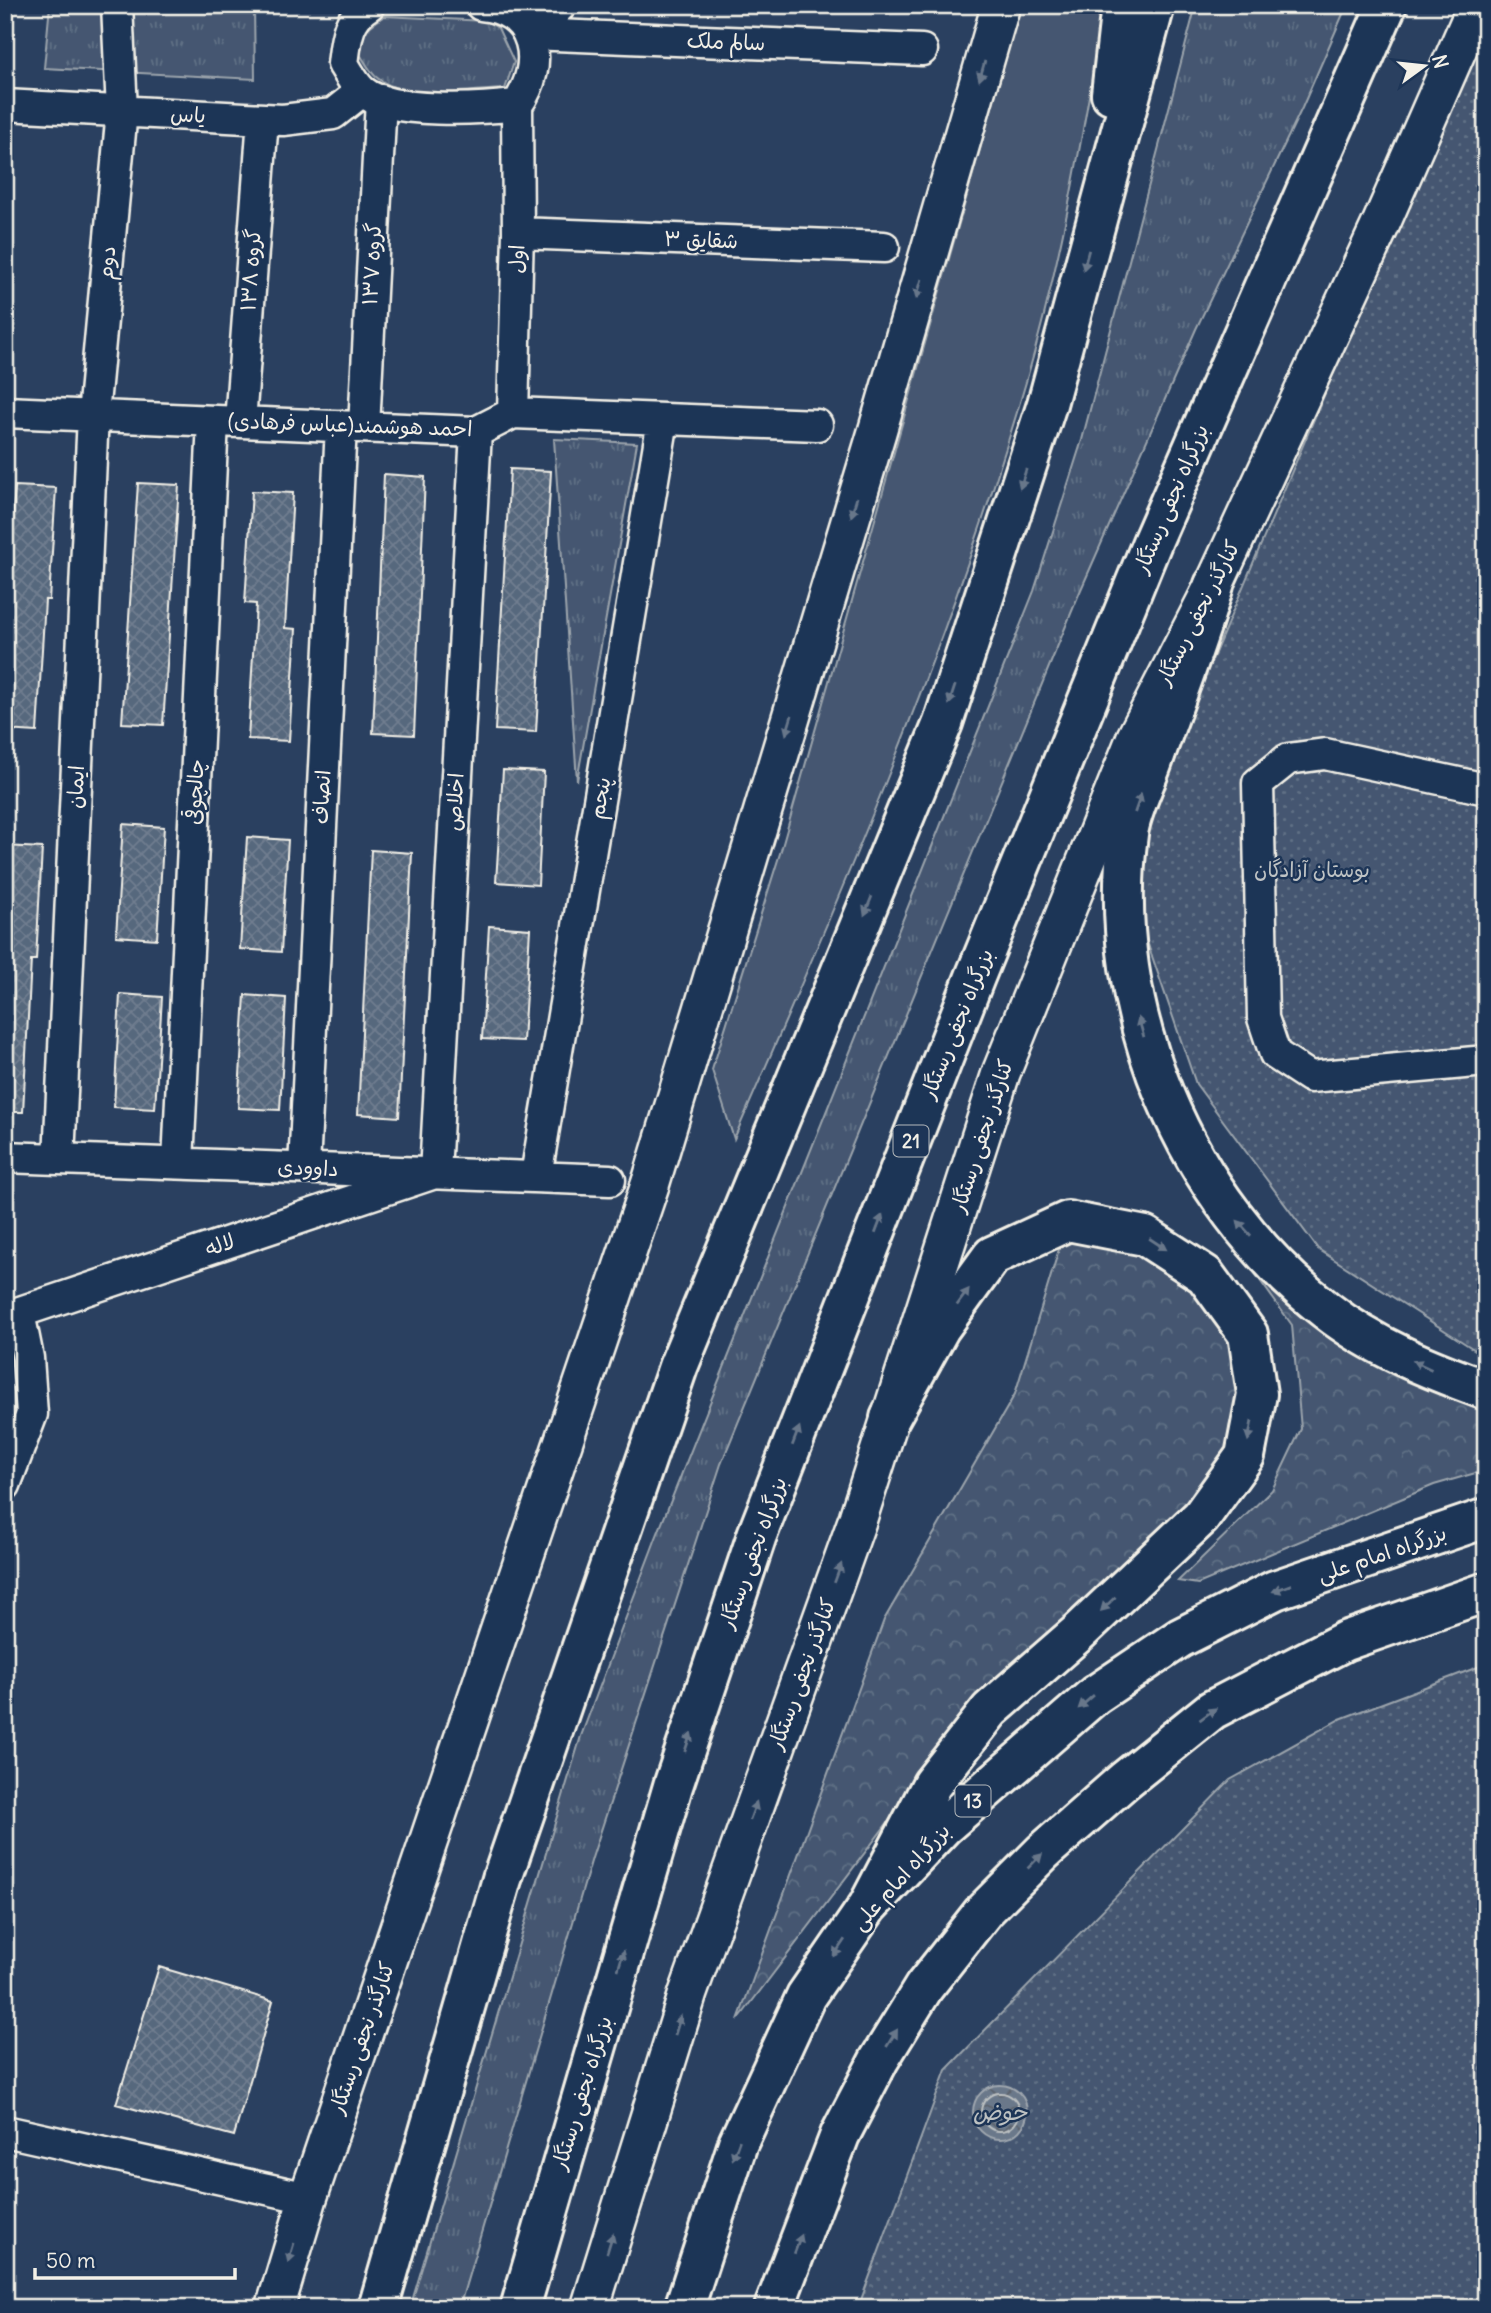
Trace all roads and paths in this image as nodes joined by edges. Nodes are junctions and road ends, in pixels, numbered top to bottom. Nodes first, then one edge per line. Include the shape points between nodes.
1 (117, 5) edge
2 (369, 5) edge
3 (481, 5) edge
4 (561, 5) edge
5 (1001, 5) edge
6 (1121, 5) edge
7 (1155, 5) edge
8 (1387, 5) edge
9 (1477, 5) edge
10 (347, 19) edge
11 (530, 34) junction
12 (922, 50) dead end
13 (371, 96) junction
14 (5, 105) edge
15 (517, 105) junction
16 (122, 111) junction
17 (262, 119) junction
18 (1097, 220) junction
19 (518, 233) junction
20 (884, 247) dead end
21 (5, 411) edge
22 (513, 413) junction
23 (93, 415) junction
24 (663, 420) junction
25 (226, 421) junction
26 (817, 425) dead end
27 (352, 427) junction
28 (476, 432) junction
29 (1214, 585) junction
30 (1486, 789) edge
31 (1486, 1061) edge
32 (5, 1157) edge
33 (59, 1159) junction
34 (178, 1163) junction
35 (304, 1168) junction
36 (435, 1172) junction
37 (536, 1176) junction
38 (610, 1180) dead end
39 (12, 1315) edge
40 (1486, 1390) edge
41 (890, 1418) junction
42 (5, 1485) edge
43 (1486, 1518) edge
44 (1486, 1592) edge
45 (868, 1906) junction
46 (5, 2131) edge
47 (308, 2198) junction
48 (275, 2308) edge
49 (378, 2308) edge
50 (520, 2308) edge
51 (590, 2308) edge
52 (684, 2308) edge
53 (774, 2308) edge

1 - 16 street, دوم
2 - 10 street
3 - 11 street via 498,7
4 - 11 street
5 -> 47 main road, کنارگذر نجفی رستگار via 651,1182
6 - 18 highway
7 - 18 highway
50 -> 8 highway, بزرگراه نجفی رستگار / 21 via 673,1786 757,1535 975,977 1153,540
9 - 29 main road, کنارگذر نجفی رستگار
10 - 13 street via 343,64
11 - 12 street, سالم ملک
11 - 15 street via 535,61 530,87
13 - 15 street via 445,110
13 - 17 street, یاس via 333,114
13 - 27 street, گروه ۱۳۷
14 - 16 street, یاس
15 - 19 street, اول
16 - 17 street, یاس
16 - 23 street, دوم
17 - 25 street, گروه ۱۳۸
18 -> 49 highway via 1047,404 943,723 678,1367 524,1813
19 - 20 street, شقایق ۳
19 - 22 street, اول
21 - 23 street, احمد هوشمند(عباس فرهادی)
22 - 24 street, احمد هوشمند(عباس فرهادی)
22 - 28 street, احمد هوشمند(عباس فرهادی)
23 - 25 street, احمد هوشمند(عباس فرهادی)
23 - 33 street, ایمان
24 - 26 street, احمد هوشمند(عباس فرهادی)
24 - 37 street, پنجم
25 - 27 street, احمد هوشمند(عباس فرهادی)
25 - 34 street, چالچوقی
27 - 28 street, احمد هوشمند(عباس فرهادی)
27 - 35 street, انصاف
28 - 36 street, اخلاص
40 -> 29 highway via 1383,1347 1326,1310 1277,1264 1231,1214 1176,1128 1139,1023 1125,920 1128,832 1195,651
29 - 41 main road, کنارگذر نجفی رستگار via 1136,737 1001,1073
30 - 31 street via 1325,754 1288,759 1258,783 1263,1018 1275,1054 1310,1077
32 - 33 street, داوودی
33 - 34 street, داوودی
34 - 35 street, داوودی
35 - 36 street, داوودی
36 - 37 street, داوودی
36 - 39 street, لاله
37 - 38 street, داوودی
39 - 42 street via 28,1358 32,1414
41 -> 45 highway via 940,1328 992,1256 1068,1221 1145,1236 1205,1275 1248,1334 1257,1394 1245,1456 1201,1517 990,1710 932,1784
51 -> 41 main road, کنارگذر نجفی رستگار via 688,1993
43 -> 45 highway, بزرگراه امام علی / 13 via 1275,1590 1180,1638 1095,1695 943,1827
53 -> 44 highway via 839,2136 879,2060 924,1987 984,1912 1125,1780 1212,1710 1345,1641
45 -> 52 highway, بزرگراه امام علی / 13 via 806,1996 738,2143
46 - 47 street
47 -> 48 main road, کنارگذر نجفی رستگار

